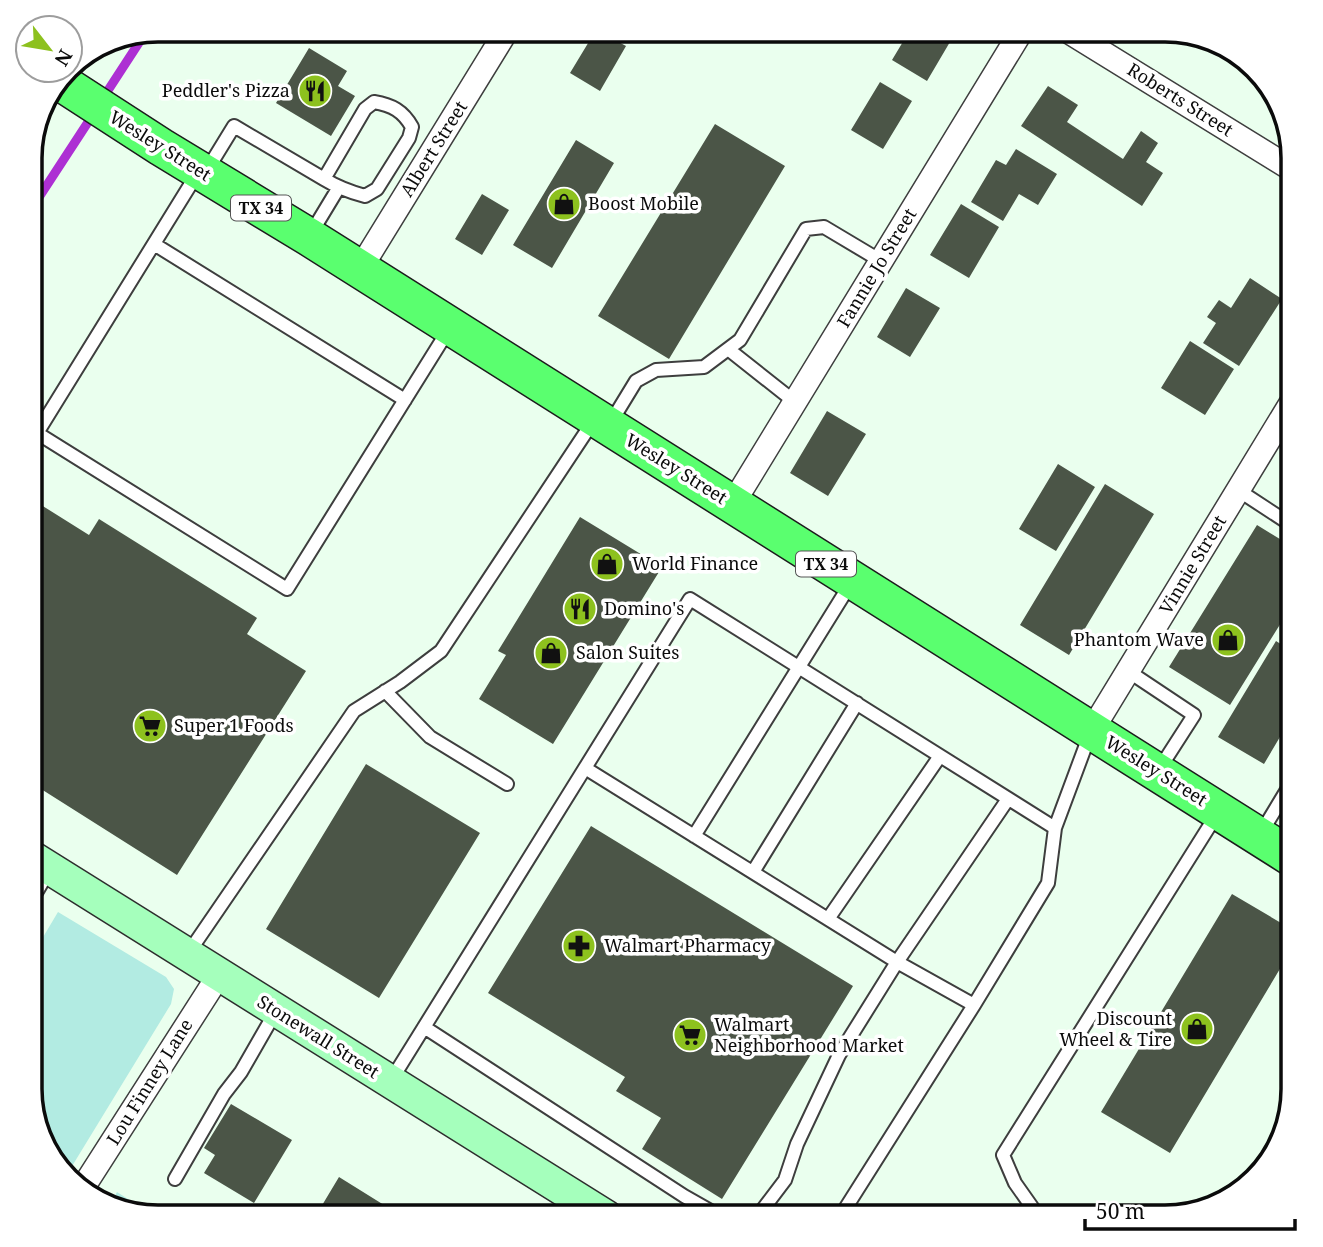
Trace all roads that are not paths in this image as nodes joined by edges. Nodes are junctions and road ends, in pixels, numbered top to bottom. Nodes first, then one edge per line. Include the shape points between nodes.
1 (500, 42) edge
2 (1015, 42) edge
3 (1085, 42) edge
4 (67, 87) edge
5 (1281, 163) edge
6 (391, 165) junction
7 (202, 172) junction
8 (324, 179) junction
9 (415, 180) junction
10 (340, 187) junction
11 (309, 237) junction
12 (154, 244) junction
13 (881, 261) junction
14 (360, 269) junction
15 (451, 326) junction
16 (728, 349) junction
17 (405, 400) junction
18 (795, 402) junction
19 (1281, 420) edge
20 (42, 421) edge
21 (602, 423) junction
22 (42, 440) edge
23 (1238, 491) junction
24 (732, 505) junction
25 (1281, 518) edge
26 (853, 580) junction
27 (799, 667) junction
28 (1128, 671) junction
29 (385, 691) junction
30 (857, 703) junction
31 (1092, 730) junction
32 (940, 755) junction
33 (585, 768) junction
34 (1158, 772) junction
35 (507, 784) dead end
36 (1008, 799) junction
37 (1281, 800) edge
38 (1219, 810) junction
39 (1055, 828) junction
40 (694, 836) junction
41 (1259, 836) junction
42 (1281, 850) edge
43 (42, 864) edge
44 (753, 872) junction
45 (828, 919) junction
46 (187, 955) junction
47 (897, 962) junction
48 (219, 975) junction
49 (974, 1005) junction
50 (276, 1011) junction
51 (424, 1027) junction
52 (390, 1082) junction
53 (175, 1179) dead end
54 (88, 1180) edge
55 (582, 1205) edge
56 (700, 1205) edge
57 (766, 1205) edge
58 (849, 1205) edge
59 (1031, 1205) edge

1 - 9 street, Albert Street
2 - 13 street, Fannie Jo Street
3 - 5 street, Roberts Street
4 - 7 main road, Wesley Street / TX 34
6 - 8 lane via 412,127 399,110 374,102 365,109
6 - 9 lane
6 - 10 lane via 377,189 365,196
7 - 8 lane via 234,126
7 - 11 main road, Wesley Street / TX 34
7 - 12 lane
8 - 10 lane
9 - 14 street, Albert Street
10 - 11 lane
11 - 14 main road, Wesley Street / TX 34
12 - 17 lane
12 - 20 lane
13 - 16 lane via 824,226 806,229 740,340
13 - 18 street, Fannie Jo Street
14 - 15 main road, Wesley Street / TX 34
15 - 17 lane
15 - 21 main road, Wesley Street / TX 34
16 - 18 lane
16 - 21 lane via 704,367 656,370 636,382
17 - 22 lane via 287,589
18 - 24 street, Fannie Jo Street
19 - 23 street, Vinnie Street
21 - 24 main road, Wesley Street / TX 34
21 - 29 lane via 441,651
23 - 25 lane
23 - 28 street, Vinnie Street
24 - 26 main road, Wesley Street / TX 34
26 - 27 lane
26 - 31 main road, Wesley Street / TX 34
27 - 30 lane
27 - 33 lane via 690,599
27 - 40 lane
28 - 31 street, Vinnie Street
28 - 34 lane via 1194,715
29 - 35 lane via 430,737
29 - 46 lane via 354,711
30 - 32 lane
30 - 44 lane
31 - 34 main road, Wesley Street / TX 34
31 - 39 lane
32 - 36 lane
32 - 45 lane
33 - 40 lane
33 - 51 lane
34 - 38 main road, Wesley Street / TX 34
36 - 39 lane
36 - 47 lane
37 - 41 lane
38 - 41 main road, Wesley Street / TX 34
38 - 59 lane via 1003,1155
39 - 49 lane via 1048,883
40 - 44 lane
41 - 42 main road, Wesley Street / TX 34
43 - 46 street, Stonewall Street
44 - 45 lane
45 - 47 lane
46 - 48 street, Stonewall Street
47 - 49 lane
47 - 57 lane via 839,1055 785,1180
48 - 50 street, Stonewall Street
48 - 54 street, Lou Finney Lane
49 - 58 lane
50 - 52 street, Stonewall Street
50 - 53 lane
51 - 52 lane
51 - 56 lane
52 - 55 street, Stonewall Street

